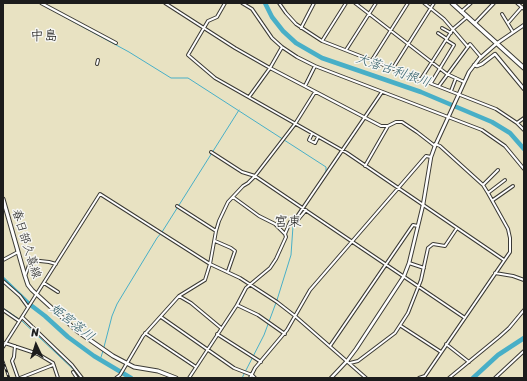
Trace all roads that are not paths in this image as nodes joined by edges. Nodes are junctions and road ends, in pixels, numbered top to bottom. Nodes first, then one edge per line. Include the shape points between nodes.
1 (42, 3) edge
2 (165, 3) edge
3 (225, 3) edge
4 (242, 3) edge
5 (280, 3) edge
6 (314, 3) edge
7 (346, 3) edge
8 (356, 3) edge
9 (376, 3) edge
10 (408, 3) edge
11 (424, 3) edge
12 (434, 3) edge
13 (452, 3) edge
14 (471, 3) edge
15 (494, 3) edge
16 (517, 3) edge
17 (430, 8) junction
18 (523, 8) edge
19 (462, 12) junction
20 (369, 14) junction
21 (502, 14) dead end
22 (467, 17) junction
23 (475, 23) junction
24 (508, 23) junction
25 (524, 25) edge
26 (205, 28) junction
27 (301, 28) junction
28 (442, 28) dead end
29 (453, 29) junction
30 (390, 30) junction
31 (513, 32) junction
32 (438, 33) dead end
33 (451, 33) junction
34 (447, 39) junction
35 (322, 41) junction
36 (116, 44) dead end
37 (408, 44) junction
38 (496, 44) junction
39 (282, 47) junction
40 (468, 47) junction
41 (346, 50) junction
42 (481, 57) junction
43 (98, 60) dead end
44 (372, 60) junction
45 (432, 62) junction
46 (97, 64) dead end
47 (474, 65) junction
48 (315, 66) junction
49 (270, 68) junction
50 (393, 68) junction
51 (440, 68) junction
52 (524, 68) edge
53 (447, 74) junction
54 (456, 78) junction
55 (422, 79) junction
56 (464, 82) junction
57 (431, 83) junction
58 (305, 86) junction
59 (438, 86) junction
60 (524, 89) edge
61 (451, 91) junction
62 (315, 92) junction
63 (382, 92) junction
64 (458, 94) junction
65 (249, 97) junction
66 (448, 117) junction
67 (366, 118) junction
68 (524, 118) edge
69 (517, 123) junction
70 (294, 124) junction
71 (388, 126) junction
72 (524, 130) edge
73 (312, 134) junction
74 (318, 137) junction
75 (435, 145) junction
76 (343, 151) junction
77 (211, 152) dead end
78 (431, 157) junction
79 (365, 166) junction
80 (524, 169) edge
81 (498, 170) dead end
82 (255, 176) junction
83 (505, 180) dead end
84 (483, 185) junction
85 (514, 186) dead end
86 (398, 188) junction
87 (488, 193) junction
88 (233, 197) junction
89 (3, 199) edge
90 (493, 201) junction
91 (424, 205) junction
92 (177, 206) dead end
93 (305, 209) junction
94 (418, 226) junction
95 (457, 228) junction
96 (216, 231) junction
97 (285, 234) junction
98 (215, 241) junction
99 (352, 241) junction
100 (18, 252) junction
101 (3, 260) edge
102 (504, 260) junction
103 (409, 263) junction
104 (56, 264) junction
105 (210, 264) junction
106 (386, 264) junction
107 (424, 268) junction
108 (228, 272) junction
109 (495, 274) junction
110 (25, 276) junction
111 (404, 276) junction
112 (524, 280) edge
113 (3, 281) edge
114 (44, 283) junction
115 (250, 284) junction
116 (418, 286) junction
117 (58, 292) dead end
118 (36, 295) junction
119 (179, 296) junction
120 (237, 305) junction
121 (29, 307) junction
122 (3, 310) edge
123 (524, 310) edge
124 (295, 316) junction
125 (21, 317) junction
126 (160, 317) junction
127 (465, 318) junction
128 (19, 321) junction
129 (401, 326) junction
130 (221, 328) junction
131 (146, 333) junction
132 (217, 334) junction
133 (285, 334) junction
134 (5, 343) junction
135 (446, 344) junction
136 (3, 346) edge
137 (15, 346) junction
138 (330, 346) junction
139 (207, 349) junction
140 (441, 352) junction
141 (524, 352) edge
142 (260, 362) junction
143 (348, 362) junction
144 (469, 362) junction
145 (126, 364) junction
146 (53, 365) junction
147 (196, 367) junction
148 (73, 372) dead end
149 (252, 375) junction
150 (19, 378) edge
151 (58, 378) edge
152 (77, 378) edge
153 (82, 378) edge
154 (116, 378) edge
155 (176, 378) edge
156 (189, 378) edge
157 (250, 378) edge
158 (255, 378) edge
159 (331, 378) edge
160 (366, 378) edge
161 (419, 378) edge
162 (449, 378) edge
163 (495, 378) edge

1 - 36 street
2 - 26 street
3 - 26 street via 217,16 208,21
4 - 39 street via 252,9 266,31
5 - 27 street
6 - 27 street
7 - 35 street
8 - 20 street
9 - 20 street
10 - 30 street
11 - 17 street
12 - 17 street
13 - 19 highway
14 - 19 street
15 - 23 street
16 - 18 street
17 - 29 street
17 - 37 street
18 - 24 street
19 - 22 highway
20 - 30 street
20 - 41 street
21 - 24 street
22 - 23 highway
22 - 29 street
23 - 38 highway
24 - 31 street
25 - 31 street
26 - 49 street
26 - 65 street via 188,54 215,78
27 - 35 street
28 - 33 street
29 - 33 street
29 - 40 street
30 - 37 street
30 - 44 street
31 - 38 street
32 - 34 street
33 - 34 street
34 - 45 street
34 - 51 street via 454,45
35 - 41 street
37 - 45 street
37 - 50 street
38 - 42 street
38 - 52 highway
39 - 48 street
39 - 49 street
40 - 42 street via 470,44
40 - 53 street
41 - 44 street
42 - 47 street
43 - 46 street
44 - 50 street
45 - 51 street
45 - 55 street
47 - 56 street
47 - 60 street via 482,64 496,54
48 - 58 street
48 - 63 street
49 - 58 street
49 - 65 street
50 - 55 street
51 - 53 street
51 - 57 street
53 - 54 street
53 - 59 street
54 - 56 street
54 - 61 street
55 - 57 street
56 - 64 street
57 - 59 street
58 - 62 street
59 - 61 street
61 - 64 street
62 - 67 street
62 - 70 street
63 - 66 street
63 - 67 street
64 - 66 street
64 - 69 street via 496,109
65 - 70 street
66 - 75 street
66 - 80 street via 495,138 510,151
67 - 71 street via 381,126
67 - 76 street
68 - 69 street
69 - 72 street
70 - 73 street
70 - 82 street
71 - 75 street via 402,122
71 - 79 street
73 - 74 street
73 - 74 street via 309,140 315,143
74 - 76 street
75 - 78 street
75 - 84 street via 440,146
76 - 79 street
76 - 93 street
77 - 82 street via 242,172
78 - 86 street via 426,156
78 - 91 street
79 - 86 street
81 - 84 street
82 - 88 street
82 - 93 street
83 - 87 street
84 - 87 street
85 - 90 street
86 - 91 street
86 - 99 street
87 - 90 street
88 - 96 street
88 - 97 street via 275,224
89 - 100 main road, 春日部久喜線
90 - 102 street via 510,238 510,252
91 - 94 street
91 - 95 street
92 - 96 street
93 - 97 street via 296,222 290,222
93 - 99 street
94 - 103 street
94 - 106 street via 413,225
95 - 102 street
95 - 107 street via 445,246 433,244 428,248
96 - 98 street
97 - 115 street via 286,237 270,268
98 - 105 street
98 - 108 street via 235,251
99 - 106 street
99 - 124 street via 310,290
100 - 101 street
100 - 110 main road, 春日部久喜線
102 - 109 street
103 - 107 street
103 - 111 street
104 - 105 street via 100,194
104 - 110 street via 31,260
104 - 114 street
105 - 108 street
105 - 119 street via 205,280
106 - 111 street
106 - 138 street
107 - 116 street
108 - 115 street
109 - 112 street
109 - 127 street
110 - 118 main road, 春日部久喜線
111 - 116 street
111 - 143 street
113 - 121 street
114 - 117 street
114 - 118 street
115 - 120 street
115 - 124 street
116 - 127 street
116 - 129 street
118 - 121 street
118 - 145 main road, 春日部久喜線 via 77,331
119 - 126 street
119 - 130 street via 192,303
120 - 130 street
120 - 133 street via 258,315
121 - 125 street
122 - 128 street
123 - 144 street via 509,328
124 - 133 street
124 - 138 street
125 - 128 street
125 - 153 street via 72,365
126 - 131 street
126 - 139 street
127 - 135 street
128 - 134 street
129 - 140 street
129 - 143 street via 396,333 358,361
130 - 132 street
131 - 145 street
131 - 147 street
132 - 139 street
132 - 142 street
133 - 142 street
134 - 136 street
134 - 137 street
135 - 140 street
135 - 144 street
137 - 146 street via 38,354
137 - 150 street via 12,361
138 - 143 street
139 - 147 street
139 - 149 street via 234,368
140 - 161 street via 425,376
141 - 163 street
142 - 149 street
143 - 159 street
143 - 160 street
144 - 162 street
145 - 154 street
145 - 155 main road, 春日部久喜線 via 166,373
146 - 150 street
146 - 151 street
147 - 156 street
148 - 152 street
149 - 157 street
149 - 158 street

